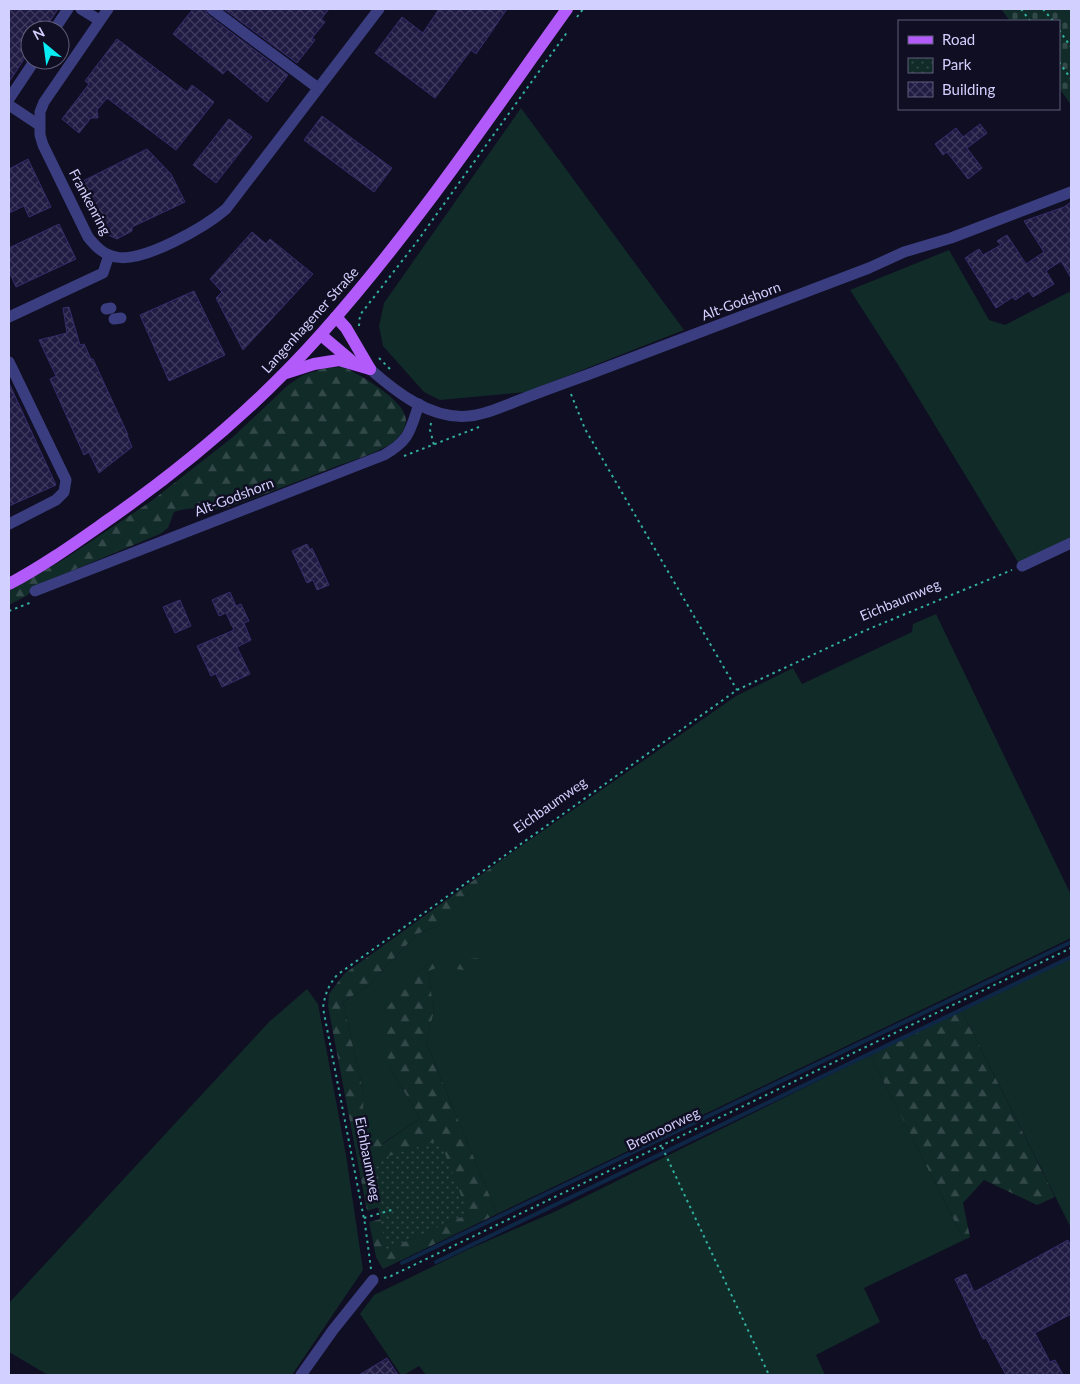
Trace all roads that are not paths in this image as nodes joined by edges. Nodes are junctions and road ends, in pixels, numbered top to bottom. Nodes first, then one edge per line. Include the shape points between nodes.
1 (68, 9) edge
2 (81, 9) edge
3 (108, 9) edge
4 (212, 9) edge
5 (379, 9) edge
6 (566, 9) edge
7 (61, 20) edge
8 (100, 20) junction
9 (28, 70) edge
10 (318, 88) junction
11 (9, 99) edge
12 (9, 105) edge
13 (39, 125) junction
14 (1071, 192) edge
15 (109, 255) junction
16 (9, 317) edge
17 (336, 317) junction
18 (321, 335) junction
19 (9, 362) edge
20 (356, 365) junction
21 (370, 369) junction
22 (284, 374) junction
23 (419, 404) junction
24 (9, 524) edge
25 (1071, 543) edge
26 (1022, 566) road end
27 (9, 584) edge
28 (36, 591) dead end
29 (373, 1280) road end
30 (301, 1375) edge

1 - 7 street
2 - 8 street
3 - 8 street, Frankenring
4 - 10 street
5 - 10 street, Frankenring
6 - 17 main road, Langenhagener Straße via 462,158
8 - 13 street, Frankenring via 44,102
9 - 11 street
10 - 15 street, Frankenring via 232,203 214,219 146,253 118,258
12 - 13 street
13 - 15 street, Frankenring via 43,144 88,237
14 - 23 street, Alt-Godshorn via 951,238 904,252 870,268 489,411 453,416
15 - 16 street via 103,272
17 - 18 main road, Langenhagener Straße
17 - 21 main road
18 - 20 main road
18 - 22 main road, Langenhagener Straße
19 - 24 street via 66,480 64,492 56,500
20 - 21 main road
20 - 22 main road via 339,360
21 - 23 street, Alt-Godshorn via 390,387
22 - 27 main road, Langenhagener Straße via 244,413 148,492 74,544
23 - 28 street, Alt-Godshorn via 410,432 399,446 384,455
25 - 26 street
29 - 30 street

